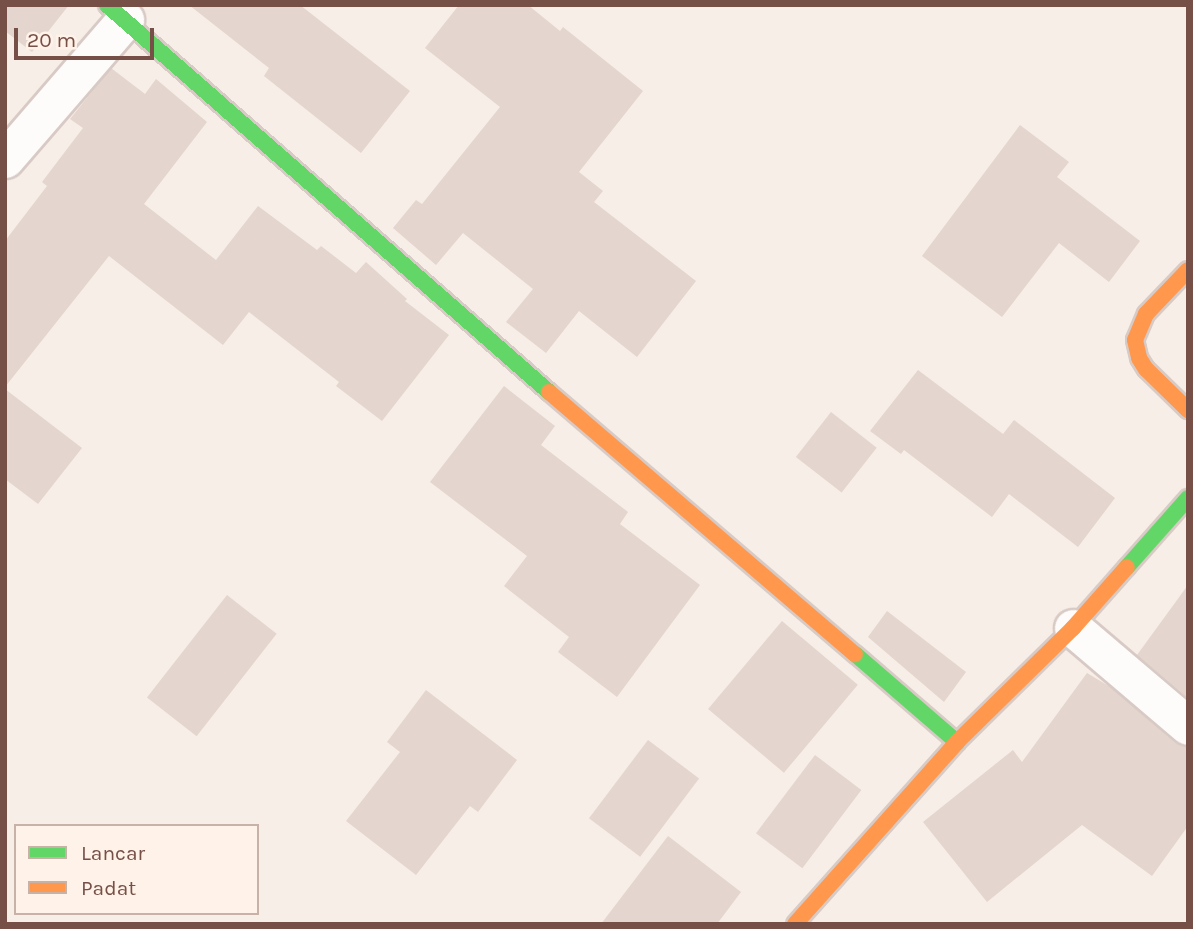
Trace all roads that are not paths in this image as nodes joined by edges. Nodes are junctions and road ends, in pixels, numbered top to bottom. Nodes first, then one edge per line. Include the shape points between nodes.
1 (116, 12) edge
2 (5, 159) edge
3 (1188, 270) edge
4 (1188, 410) edge
5 (1188, 498) edge
6 (1073, 628) junction
7 (1188, 726) edge
8 (957, 742) junction
9 (795, 924) edge

1 - 2 street
1 - 8 street via 450,307
3 - 4 street via 1146,314 1135,340 1146,369
5 - 6 street
6 - 7 street
6 - 8 street
8 - 9 street

